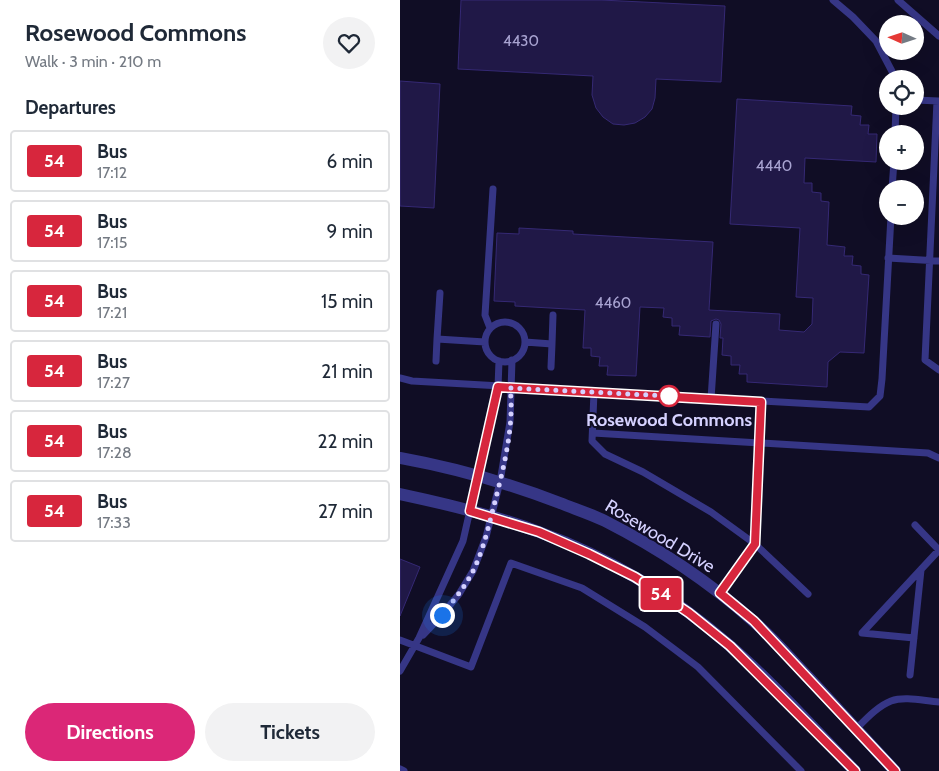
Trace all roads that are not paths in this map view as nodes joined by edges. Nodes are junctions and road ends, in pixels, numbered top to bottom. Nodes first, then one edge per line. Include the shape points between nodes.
1 (833, 0) edge
2 (898, 0) edge
3 (939, 36) edge
4 (891, 70) edge
5 (924, 100) edge
6 (938, 101) edge
7 (493, 189) dead end
8 (890, 225) edge
9 (888, 258) junction
10 (929, 260) junction
11 (939, 261) edge
12 (440, 293) dead end
13 (553, 315) dead end
14 (716, 324) dead end
15 (490, 328) junction
16 (437, 339) junction
17 (485, 342) junction
18 (525, 342) junction
19 (552, 344) junction
20 (512, 360) junction
21 (436, 361) dead end
22 (499, 361) junction
23 (551, 367) dead end
24 (939, 370) edge
25 (400, 378) edge
26 (498, 387) junction
27 (510, 388) junction
28 (594, 392) junction
29 (711, 399) junction
30 (761, 402) junction
31 (593, 433) junction
32 (760, 442) junction
33 (400, 458) edge
34 (939, 458) edge
35 (478, 476) junction
36 (500, 482) junction
37 (400, 494) edge
38 (470, 511) junction
39 (491, 518) junction
40 (915, 525) dead end
41 (755, 544) junction
42 (939, 550) edge
43 (921, 570) junction
44 (720, 593) junction
45 (808, 594) dead end
46 (419, 638) junction
47 (914, 638) junction
48 (400, 640) edge
49 (414, 646) junction
50 (400, 671) edge
51 (910, 675) dead end
52 (939, 702) edge
53 (856, 729) junction
54 (400, 769) edge
55 (404, 771) edge
56 (801, 771) edge
57 (855, 771) edge
58 (895, 771) edge

1 - 4 lane via 876,41
2 - 3 lane
5 - 6 lane
6 - 10 lane
7 - 15 lane via 485,315
8 - 9 lane
9 - 10 lane
9 - 30 lane via 880,396 869,407
10 - 11 lane
10 - 24 lane via 925,360
12 - 16 lane
13 - 19 lane
14 - 29 lane
15 - 17 lane
15 - 18 lane via 511,322 523,332
16 - 17 lane
16 - 21 lane
17 - 22 lane via 492,357
18 - 19 lane
18 - 20 lane via 521,354
19 - 23 lane
20 - 22 lane
20 - 27 lane
22 - 26 lane
25 - 26 lane via 412,382
26 - 27 lane
26 - 35 lane
27 - 28 lane
27 - 36 lane via 510,422
28 - 29 lane
28 - 31 lane
29 - 30 lane
30 - 32 lane
31 - 32 lane
31 - 41 lane via 592,441 605,454 711,512
32 - 34 lane via 928,453
32 - 41 lane
33 - 35 street, Rosewood Drive
35 - 36 street, Rosewood Drive
35 - 38 lane
36 - 39 lane
36 - 44 street, Rosewood Drive via 604,521 649,545
37 - 38 street
38 - 39 street
38 - 46 lane via 454,564
39 - 46 lane via 473,571 459,594
39 - 57 street via 539,532 589,554 635,577 689,613 730,646
40 - 42 lane
41 - 44 lane
41 - 45 lane
42 - 43 lane
43 - 47 lane
43 - 47 lane via 862,633
44 - 53 street, Rosewood Drive via 754,621
46 - 49 lane
47 - 51 lane
48 - 49 lane
49 - 50 lane
49 - 56 lane via 471,667 511,563 582,588 645,627 698,667
52 - 53 lane via 890,701
53 - 58 street, Rosewood Drive
54 - 55 lane

